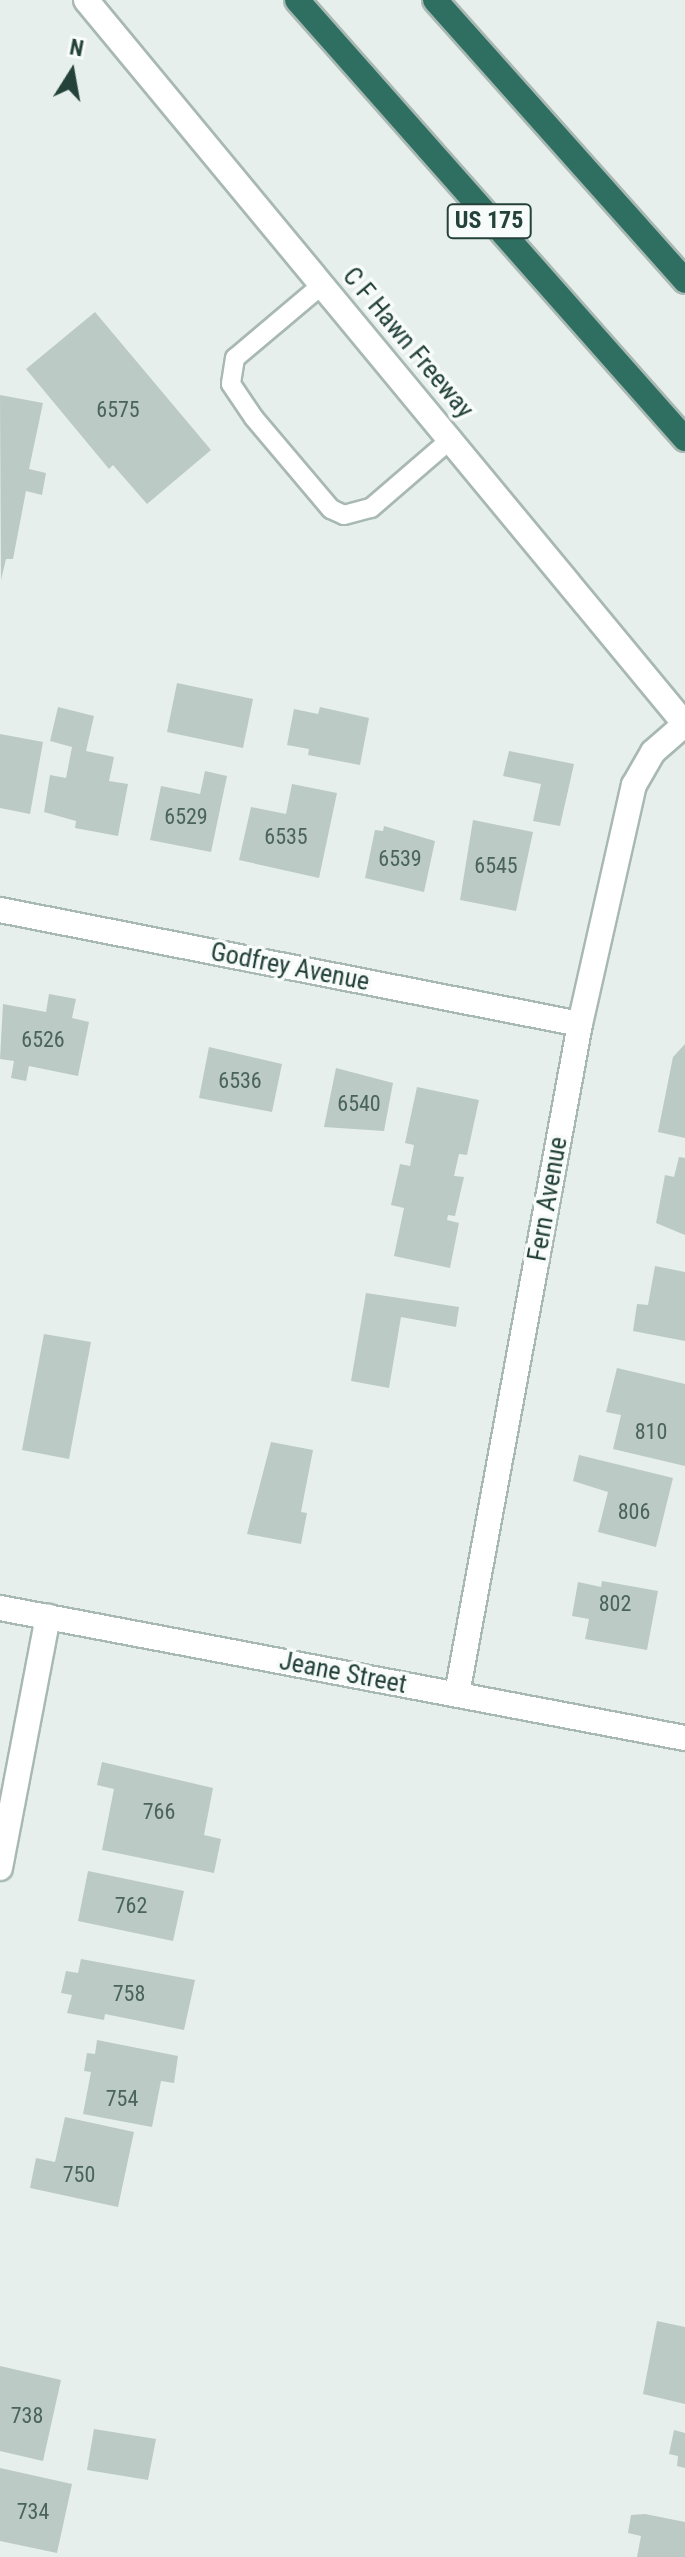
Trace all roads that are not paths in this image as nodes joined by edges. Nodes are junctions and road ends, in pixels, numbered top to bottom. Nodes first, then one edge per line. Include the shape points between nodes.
1 (86, 0) edge
2 (297, 0) edge
3 (435, 0) edge
4 (685, 281) edge
5 (323, 284) junction
6 (452, 438) junction
7 (685, 439) edge
8 (685, 724) edge
9 (0, 910) edge
10 (580, 1024) junction
11 (0, 1608) edge
12 (48, 1617) junction
13 (457, 1694) junction
14 (685, 1738) edge
15 (0, 1868) edge

1 - 5 street, C F Hawn Freeway
2 - 7 highway, US 175
3 - 4 highway
5 - 6 street, C F Hawn Freeway
5 - 6 lane via 235,358 231,384 254,418 331,509 359,515
6 - 8 street, C F Hawn Freeway
8 - 10 street, Fern Avenue via 653,752 634,785
9 - 10 street, Godfrey Avenue
10 - 13 street, Fern Avenue
11 - 12 street, Jeane Street
12 - 13 street, Jeane Street
12 - 15 street
13 - 14 street, Jeane Street

